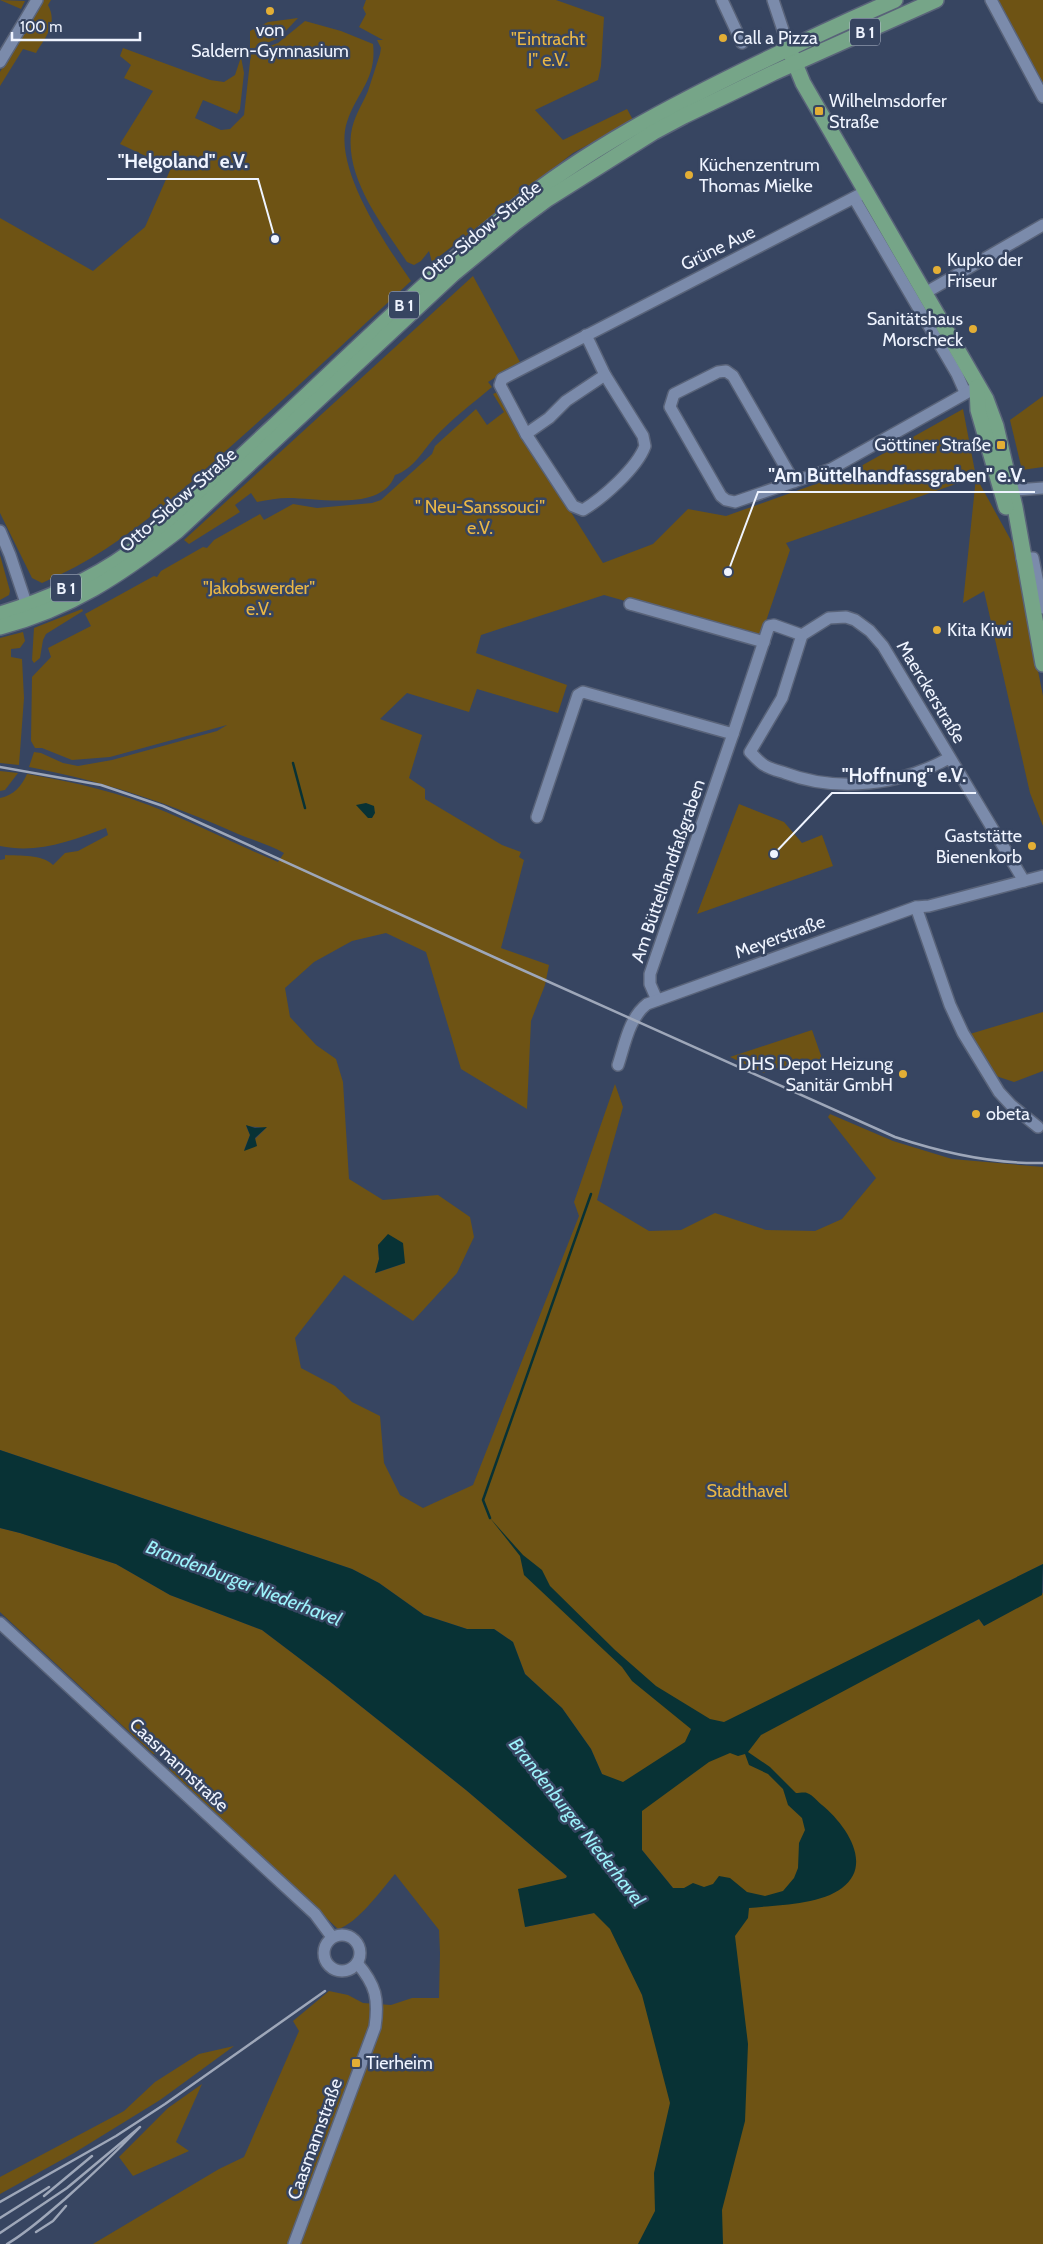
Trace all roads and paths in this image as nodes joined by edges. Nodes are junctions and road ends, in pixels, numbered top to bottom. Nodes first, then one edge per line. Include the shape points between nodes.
1 (37, 0) edge
2 (722, 0) edge
3 (773, 0) edge
4 (894, 0) edge
5 (936, 0) edge
6 (991, 0) edge
7 (742, 44) dead end
8 (789, 48) junction
9 (0, 62) edge
10 (794, 64) junction
11 (1043, 97) edge
12 (859, 195) junction
13 (1043, 225) edge
14 (925, 293) junction
15 (586, 334) junction
16 (605, 374) junction
17 (971, 389) junction
18 (526, 434) junction
19 (794, 482) junction
20 (1043, 488) edge
21 (1005, 490) junction
22 (0, 531) edge
23 (1022, 554) junction
24 (630, 604) dead end
25 (1043, 608) edge
26 (29, 612) junction
27 (0, 614) edge
28 (0, 627) edge
29 (1040, 627) edge
30 (802, 635) junction
31 (764, 642) junction
32 (1043, 664) edge
33 (733, 734) junction
34 (949, 758) junction
35 (537, 817) dead end
36 (1043, 876) edge
37 (1024, 881) junction
38 (916, 907) junction
39 (657, 1000) junction
40 (618, 1065) dead end
41 (1038, 1127) dead end
42 (0, 1623) edge
43 (332, 1937) junction
44 (358, 1963) junction
45 (294, 2244) edge

1 - 9 street
2 - 7 street
3 - 8 street
4 - 8 main road, Otto-Sidow-Straße / B 1
5 - 10 main road, Otto-Sidow-Straße / B 1
6 - 11 street
8 - 10 main road
8 - 26 main road, Otto-Sidow-Straße / B 1 via 651,116 603,145 508,213 445,266 185,508 136,548
10 - 12 main road
10 - 26 main road, Otto-Sidow-Straße / B 1 via 654,132 530,211 453,274 177,531 109,580 60,606
12 - 14 main road
12 - 15 street, Grüne Aue
12 - 17 street via 957,374
13 - 14 street
14 - 17 main road
15 - 16 street, Grüne Aue
15 - 18 street, Grüne Aue via 502,379 500,385
16 - 18 street
16 - 18 street, Grüne Aue via 643,436 645,446 639,458 615,484 583,510 574,506
17 - 19 street via 831,469
17 - 21 main road
19 - 19 street via 735,502 726,500 670,407 674,394 718,372 726,371 733,376
20 - 21 street
21 - 23 main road via 1020,533
22 - 26 street
23 - 25 street via 1033,558
23 - 29 main road
24 - 31 street
26 - 27 main road, Otto-Sidow-Straße / B 1
26 - 28 main road, Otto-Sidow-Straße / B 1
29 - 32 main road
30 - 31 street, Am Büttelhandfaßgraben via 774,624 769,626
30 - 34 street, Maerckerstraße via 822,621 838,616 856,620 865,627 883,646
30 - 34 street via 782,698 750,752 764,765 791,775 844,785 885,780 931,768
31 - 33 street, Am Büttelhandfaßgraben
33 - 35 street via 583,692 578,695 569,718
33 - 39 street, Am Büttelhandfaßgraben via 650,974 650,984
34 - 37 street, Maerckerstraße
36 - 37 street, Meyerstraße
37 - 38 street, Meyerstraße
38 - 39 street, Meyerstraße
38 - 41 street via 963,1033 999,1092
39 - 40 street via 638,1011
42 - 43 street, Caasmannstraße via 315,1914
43 - 44 street, Caasmannstraße via 344,1934 355,1939 360,1950
43 - 44 street via 323,1951 329,1966 344,1971
44 - 45 street, Caasmannstraße via 371,1981 378,2004 375,2027

